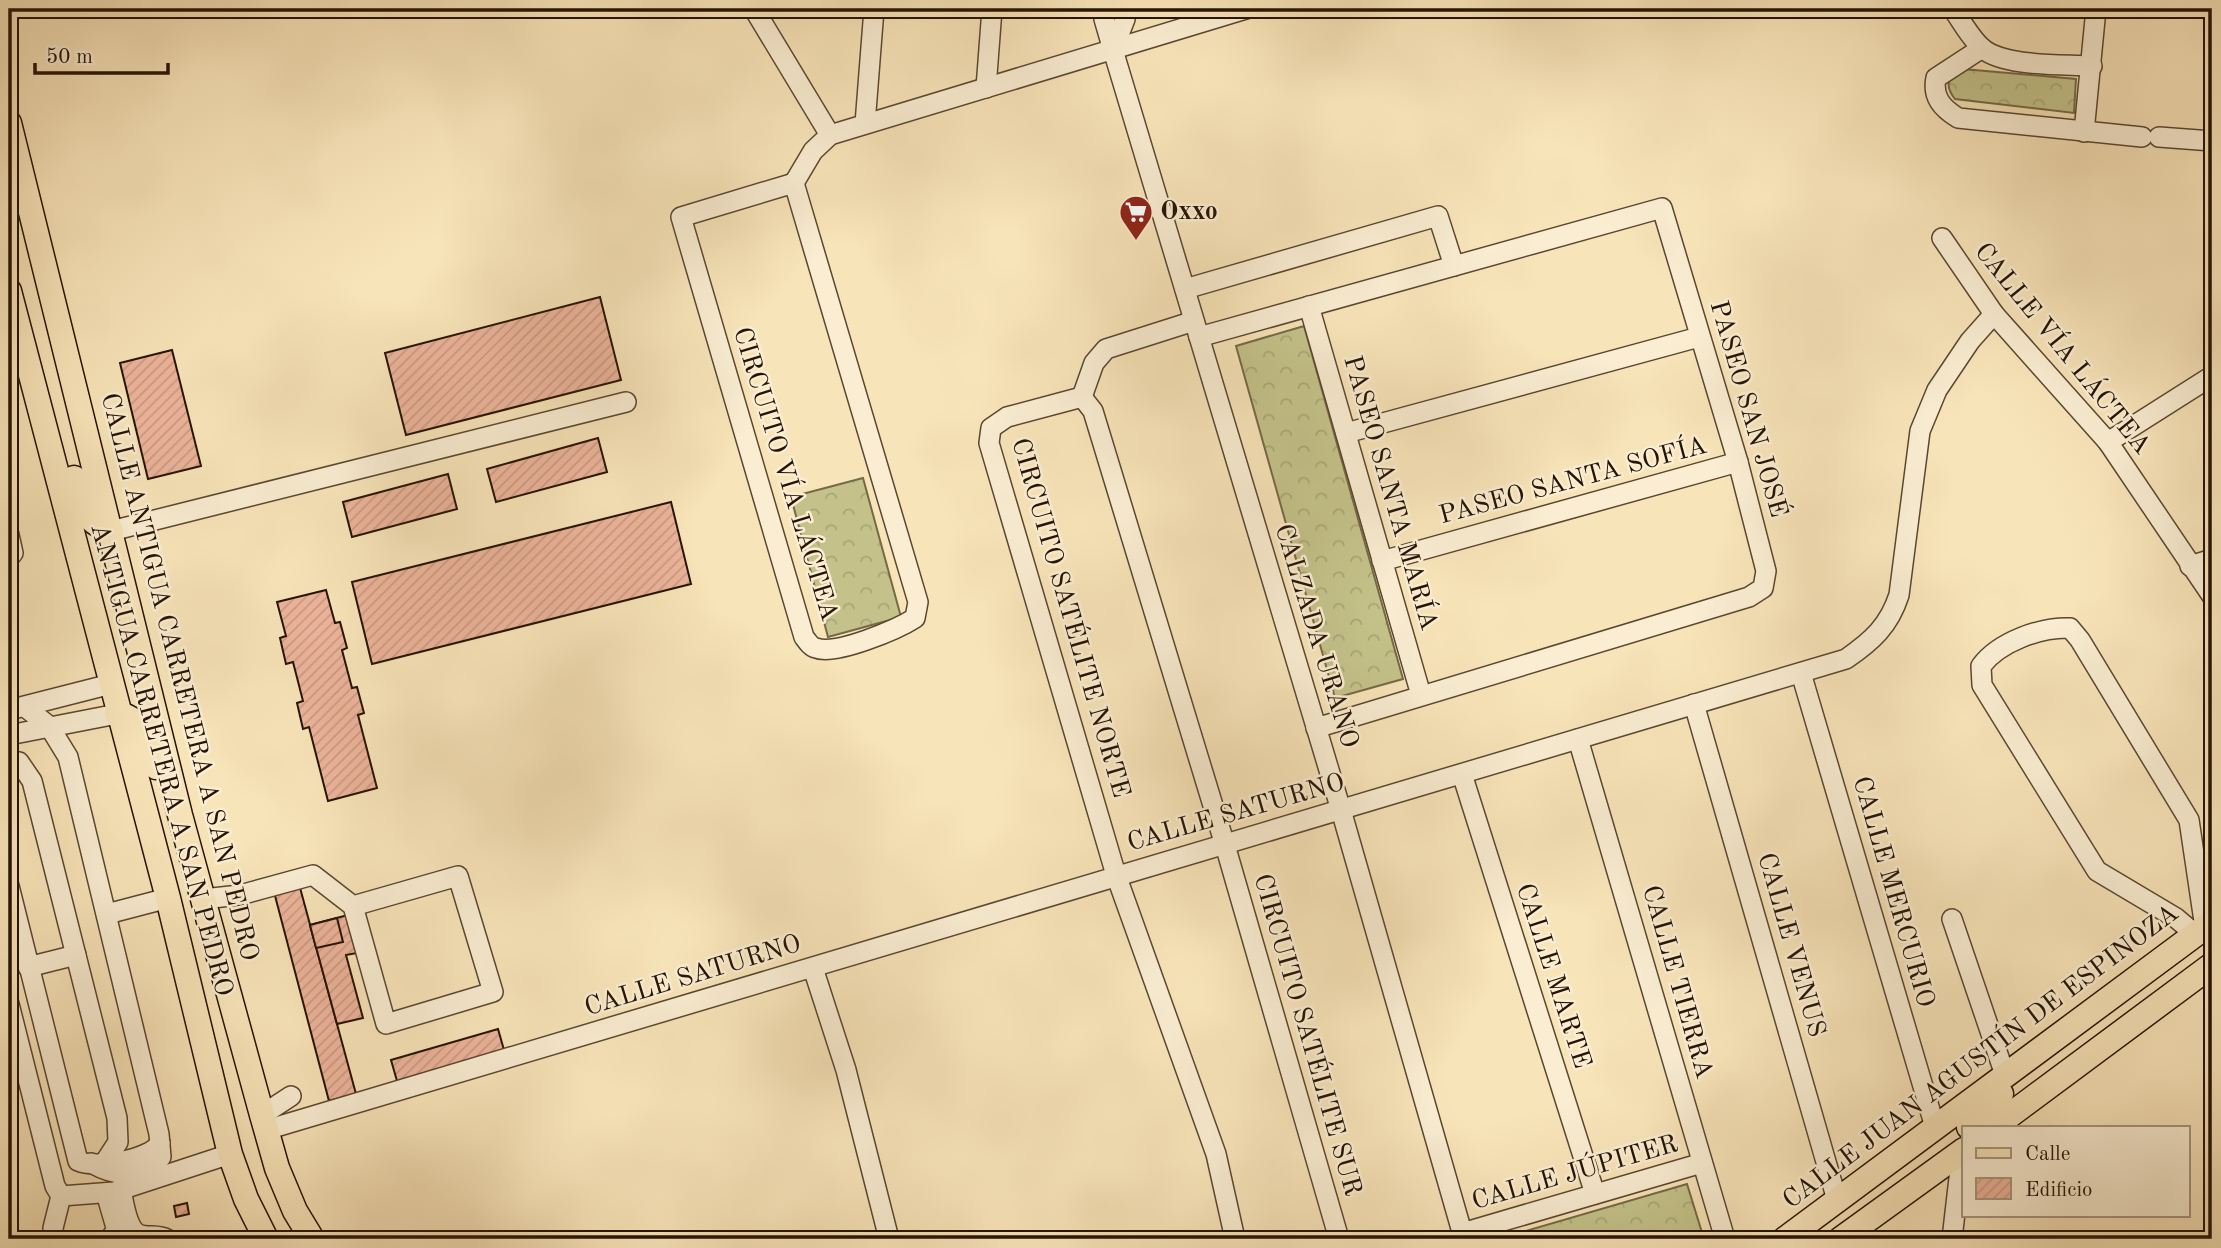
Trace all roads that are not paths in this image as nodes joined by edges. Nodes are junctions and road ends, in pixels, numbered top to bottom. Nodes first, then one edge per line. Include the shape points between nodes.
1 (874, 9) edge
2 (992, 9) edge
3 (1105, 9) edge
4 (1126, 9) edge
5 (1245, 9) edge
6 (1953, 9) edge
7 (2096, 9) edge
8 (757, 11) edge
9 (1982, 48) junction
10 (1112, 50) junction
11 (2092, 66) junction
12 (986, 88) junction
13 (9, 122) edge
14 (865, 124) junction
15 (2084, 132) junction
16 (830, 135) junction
17 (2212, 141) edge
18 (794, 183) junction
19 (1942, 237) dead end
20 (1454, 266) junction
21 (1185, 289) junction
22 (10, 299) edge
23 (1309, 306) junction
24 (1994, 314) junction
25 (1196, 329) junction
26 (1699, 337) junction
27 (2212, 376) edge
28 (36, 396) junction
29 (1082, 397) junction
30 (626, 402) dead end
31 (1346, 433) junction
32 (2109, 442) junction
33 (1738, 463) junction
34 (111, 531) junction
35 (9, 535) edge
36 (9, 558) edge
37 (2212, 559) edge
38 (1382, 561) junction
39 (2190, 566) junction
40 (2212, 596) edge
41 (1801, 673) junction
42 (111, 684) junction
43 (1421, 695) junction
44 (1694, 704) junction
45 (17, 708) edge
46 (117, 715) junction
47 (49, 726) junction
48 (1316, 728) junction
49 (9, 735) edge
50 (1578, 739) junction
51 (9, 760) edge
52 (1462, 774) junction
53 (1341, 810) junction
54 (180, 815) junction
55 (1225, 845) junction
56 (1116, 875) junction
57 (9, 886) edge
58 (168, 898) junction
59 (203, 899) junction
60 (353, 906) junction
61 (107, 914) junction
62 (1952, 919) dead end
63 (2204, 928) edge
64 (76, 955) junction
65 (2212, 965) edge
66 (28, 967) junction
67 (813, 968) junction
68 (9, 1004) edge
69 (2147, 1014) junction
70 (2072, 1026) junction
71 (2005, 1075) junction
72 (291, 1096) dead end
73 (155, 1111) junction
74 (264, 1123) junction
75 (1970, 1126) edge
76 (1995, 1126) edge
77 (1935, 1127) junction
78 (1962, 1148) edge
79 (230, 1154) junction
80 (1962, 1155) edge
81 (98, 1163) junction
82 (1703, 1163) junction
83 (164, 1174) junction
84 (114, 1191) junction
85 (1595, 1194) junction
86 (61, 1196) junction
87 (1837, 1200) junction
88 (1463, 1236) edge
89 (54, 1239) edge
90 (109, 1239) edge
91 (167, 1239) edge
92 (266, 1239) edge
93 (312, 1239) edge
94 (889, 1239) edge
95 (1235, 1239) edge
96 (1339, 1239) edge
97 (1725, 1239) edge
98 (1785, 1239) edge
99 (1841, 1239) edge
100 (1952, 1239) edge

1 - 14 street
2 - 12 street
3 - 10 street, CALZADA URANO
4 - 10 street
5 - 10 street
6 - 9 street
7 - 11 street
8 - 16 street
9 - 11 street via 2026,62
9 - 15 street via 1936,78 1938,101 1947,111 1972,121
10 - 12 street
10 - 21 street, CALZADA URANO
11 - 15 street
12 - 14 street
13 - 34 main road, CALLE ANTIGUA CARRETERA A SAN PEDRO
14 - 16 street
15 - 17 street
16 - 18 street via 813,151
18 - 18 street, CIRCUITO VÍA LÁCTEA via 918,602 915,618 900,628 830,651 814,648 804,637 681,218
19 - 24 street, CALLE VÍA LÁCTEA
20 - 21 street via 1438,216
20 - 23 street, PASEO SAN JOSÉ
20 - 26 street, PASEO SAN JOSÉ via 1662,208
21 - 25 street, CALZADA URANO
22 - 28 main road, ANTIGUA CARRETERA A SAN PEDRO
23 - 25 street, PASEO SAN JOSÉ via 1249,323
23 - 31 street, PASEO SANTA MARÍA
24 - 32 street, CALLE VÍA LÁCTEA
24 - 41 street, CALLE SATURNO via 1937,390 1920,431 1893,614 1880,633 1846,659
25 - 29 street via 1106,349 1094,363
25 - 48 street, CALZADA URANO
26 - 31 street
26 - 33 street, PASEO SAN JOSÉ
27 - 32 street
28 - 34 main road via 58,426 86,517
28 - 42 main road, ANTIGUA CARRETERA A SAN PEDRO
29 - 55 street via 1093,411
29 - 56 street, CIRCUITO SATÉLITE NORTE via 1007,417 991,428 989,443
30 - 34 street
31 - 38 street, PASEO SANTA MARÍA
32 - 39 street, CALLE VÍA LÁCTEA
33 - 38 street, PASEO SANTA SOFÍA
33 - 43 street, PASEO SAN JOSÉ via 1766,571 1763,588 1749,597
34 - 54 main road, CALLE ANTIGUA CARRETERA A SAN PEDRO
35 - 36 street via 13,553
37 - 39 street
38 - 43 street, PASEO SANTA MARÍA
39 - 40 street, CALLE VÍA LÁCTEA
41 - 44 street, CALLE SATURNO
41 - 77 street, CALLE MERCURIO
42 - 45 street
42 - 46 main road, ANTIGUA CARRETERA A SAN PEDRO
43 - 48 street, PASEO SAN JOSÉ
44 - 50 street, CALLE SATURNO
44 - 87 street, CALLE VENUS
45 - 47 street
46 - 47 street
46 - 54 main road via 130,716 138,723
46 - 58 main road, ANTIGUA CARRETERA A SAN PEDRO
47 - 49 street
47 - 61 street via 68,757
48 - 53 street, CALZADA URANO
50 - 52 street, CALLE SATURNO
50 - 82 street, CALLE TIERRA
51 - 64 street via 19,762 32,781
52 - 53 street, CALLE SATURNO
52 - 85 street, CALLE MARTE
53 - 55 street, CALLE SATURNO
53 - 88 street, CALZADA URANO
54 - 59 main road, CALLE ANTIGUA CARRETERA A SAN PEDRO
55 - 56 street, CALLE SATURNO
55 - 96 street, CIRCUITO SATÉLITE SUR
56 - 67 street, CALLE SATURNO
56 - 95 street via 1216,1154
57 - 66 street
58 - 61 street
58 - 79 main road, ANTIGUA CARRETERA A SAN PEDRO
59 - 60 street via 240,895 313,875
59 - 74 main road, CALLE ANTIGUA CARRETERA A SAN PEDRO
60 - 60 street via 386,1024 493,992 458,876
61 - 73 street
62 - 71 street
63 - 63 street via 2189,820 2081,640 2070,628 2053,628 1992,650 1980,666 1982,685 2097,871 2176,918
63 - 69 main road via 2199,953
63 - 70 main road, CALLE JUAN AGUSTÍN DE ESPINOZA
64 - 66 street
64 - 81 street via 120,1132 113,1154
65 - 69 main road
66 - 81 street via 78,1161
67 - 74 street, CALLE SATURNO
67 - 94 street via 846,1070
68 - 86 street
69 - 76 main road
70 - 71 main road, CALLE JUAN AGUSTÍN DE ESPINOZA
70 - 75 main road
71 - 77 main road, CALLE JUAN AGUSTÍN DE ESPINOZA
72 - 74 street
73 - 81 street via 161,1157 146,1171 121,1174
73 - 83 street via 170,1150
74 - 93 main road, CALLE ANTIGUA CARRETERA A SAN PEDRO via 281,1179
77 - 87 main road, CALLE JUAN AGUSTÍN DE ESPINOZA
78 - 99 main road
79 - 83 street
79 - 92 main road, ANTIGUA CARRETERA A SAN PEDRO
80 - 100 street
82 - 85 street, CALLE JÚPITER
82 - 97 street, CALLE TIERRA
83 - 84 street
84 - 86 street
84 - 90 street via 117,1231
84 - 91 street via 134,1230
85 - 88 street, CALLE JÚPITER
86 - 89 street
87 - 98 main road, CALLE JUAN AGUSTÍN DE ESPINOZA

